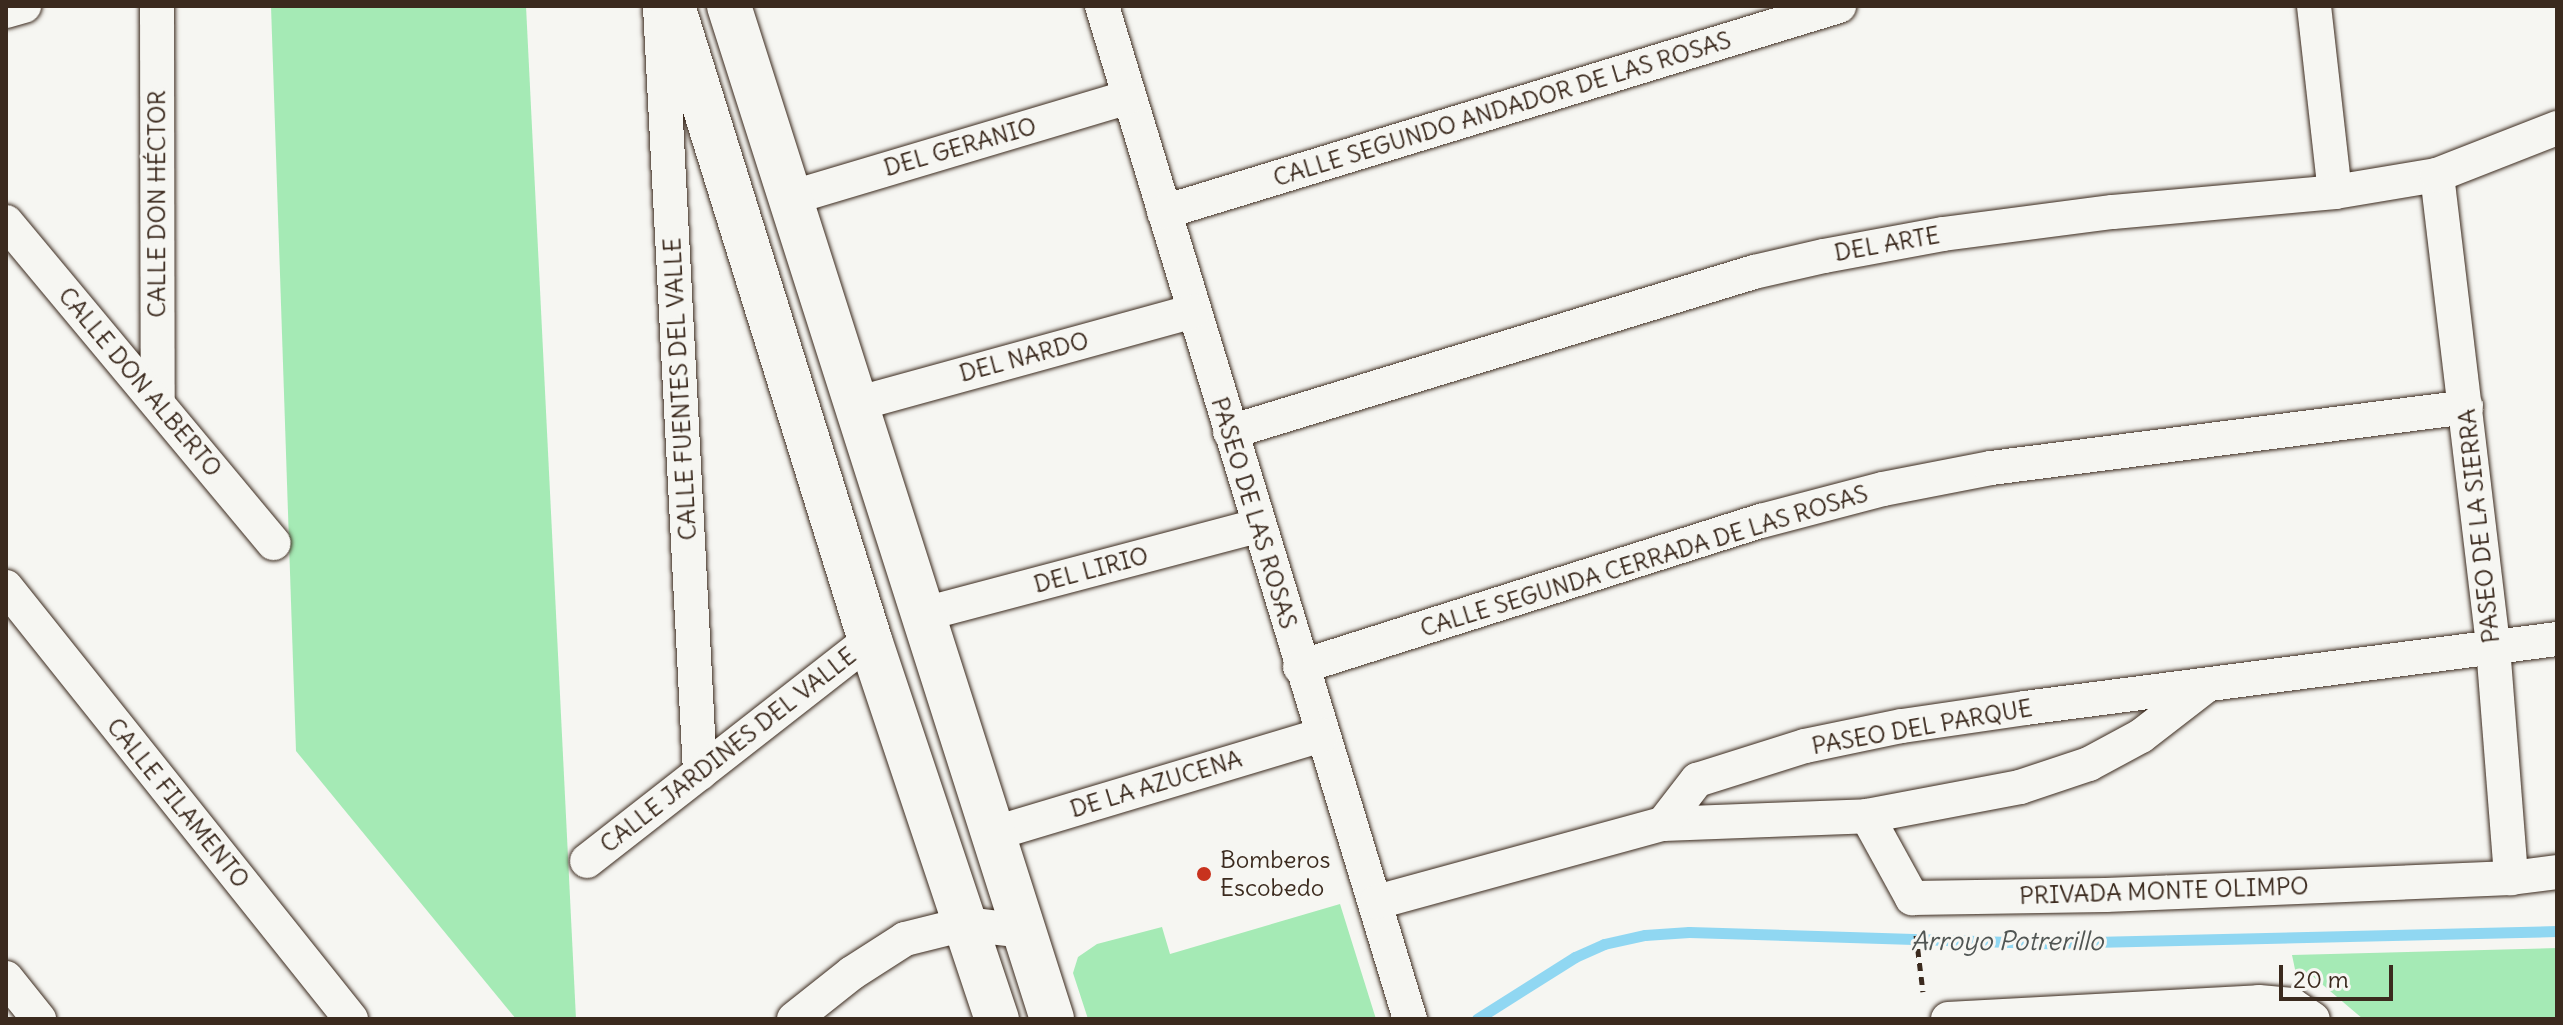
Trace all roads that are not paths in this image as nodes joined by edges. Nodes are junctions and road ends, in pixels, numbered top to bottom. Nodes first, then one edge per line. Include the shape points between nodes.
1 (24, 6) edge
2 (157, 6) edge
3 (660, 6) edge
4 (673, 6) edge
5 (729, 6) edge
6 (1102, 6) edge
7 (1839, 6) edge
8 (2314, 6) edge
9 (6, 11) edge
10 (1129, 97) junction
11 (2557, 128) edge
12 (2437, 175) junction
13 (2335, 192) junction
14 (790, 198) junction
15 (1164, 212) junction
16 (6, 222) edge
17 (1193, 311) junction
18 (158, 402) junction
19 (856, 404) junction
20 (2466, 407) junction
21 (1230, 432) junction
22 (1258, 526) junction
23 (273, 543) dead end
24 (6, 587) edge
25 (924, 614) junction
26 (2557, 639) edge
27 (870, 640) junction
28 (2493, 647) junction
29 (1300, 667) junction
30 (2207, 684) junction
31 (1321, 735) junction
32 (700, 773) junction
33 (1867, 816) junction
34 (1663, 824) junction
35 (992, 834) junction
36 (587, 861) dead end
37 (2557, 872) edge
38 (2511, 878) junction
39 (1377, 902) junction
40 (965, 924) junction
41 (1023, 931) junction
42 (6, 978) edge
43 (39, 1019) edge
44 (351, 1019) edge
45 (794, 1019) edge
46 (997, 1019) edge
47 (1052, 1019) edge
48 (1410, 1019) edge
49 (1948, 1019) edge
50 (2313, 1019) edge

1 - 9 street
2 - 18 street, CALLE DON HÉCTOR
3 - 32 street, CALLE FUENTES DEL VALLE
4 - 27 street
5 - 14 street
6 - 10 street, PASEO DE LAS ROSAS
7 - 15 street, CALLE SEGUNDO ANDADOR DE LAS ROSAS
8 - 13 street
10 - 14 street, DEL GERANIO
10 - 15 street, PASEO DE LAS ROSAS
11 - 12 street, DEL ARTE
12 - 13 street, DEL ARTE
12 - 20 street, PASEO DE LA SIERRA
13 - 21 street, DEL ARTE via 2113,212 1824,256 1754,272
14 - 19 street
15 - 17 street, PASEO DE LAS ROSAS
16 - 18 street, CALLE DON ALBERTO
17 - 19 street, DEL NARDO
17 - 21 street, PASEO DE LAS ROSAS
18 - 23 street, CALLE DON ALBERTO
19 - 25 street
20 - 28 street, PASEO DE LA SIERRA
20 - 29 street, CALLE SEGUNDA CERRADA DE LAS ROSAS via 1991,468 1883,489 1761,521
21 - 22 street, PASEO DE LAS ROSAS
22 - 25 street, DEL LIRIO
22 - 29 street, PASEO DE LAS ROSAS
24 - 44 street, CALLE FILAMENTO
25 - 35 street
26 - 28 street, PASEO DEL PARQUE
27 - 32 street, CALLE JARDINES DEL VALLE
27 - 40 street
28 - 30 street, PASEO DEL PARQUE
28 - 38 street, PASEO DE LA SIERRA
29 - 31 street, PASEO DE LAS ROSAS
30 - 33 street via 2141,736 2089,764 2020,787
30 - 34 street, PASEO DEL PARQUE via 1917,724 1805,746 1697,780
31 - 35 street, DE LA AZUCENA
31 - 39 street, PASEO DE LAS ROSAS
32 - 36 street, CALLE JARDINES DEL VALLE
33 - 34 street
33 - 38 street, PRIVADA MONTE OLIMPO via 1912,898
34 - 39 street
35 - 41 street
37 - 38 street
39 - 48 street, PASEO DE LAS ROSAS
40 - 41 street
40 - 45 street via 905,939
40 - 46 street
41 - 47 street
42 - 43 street
49 - 50 street via 2259,1002 2292,1005

